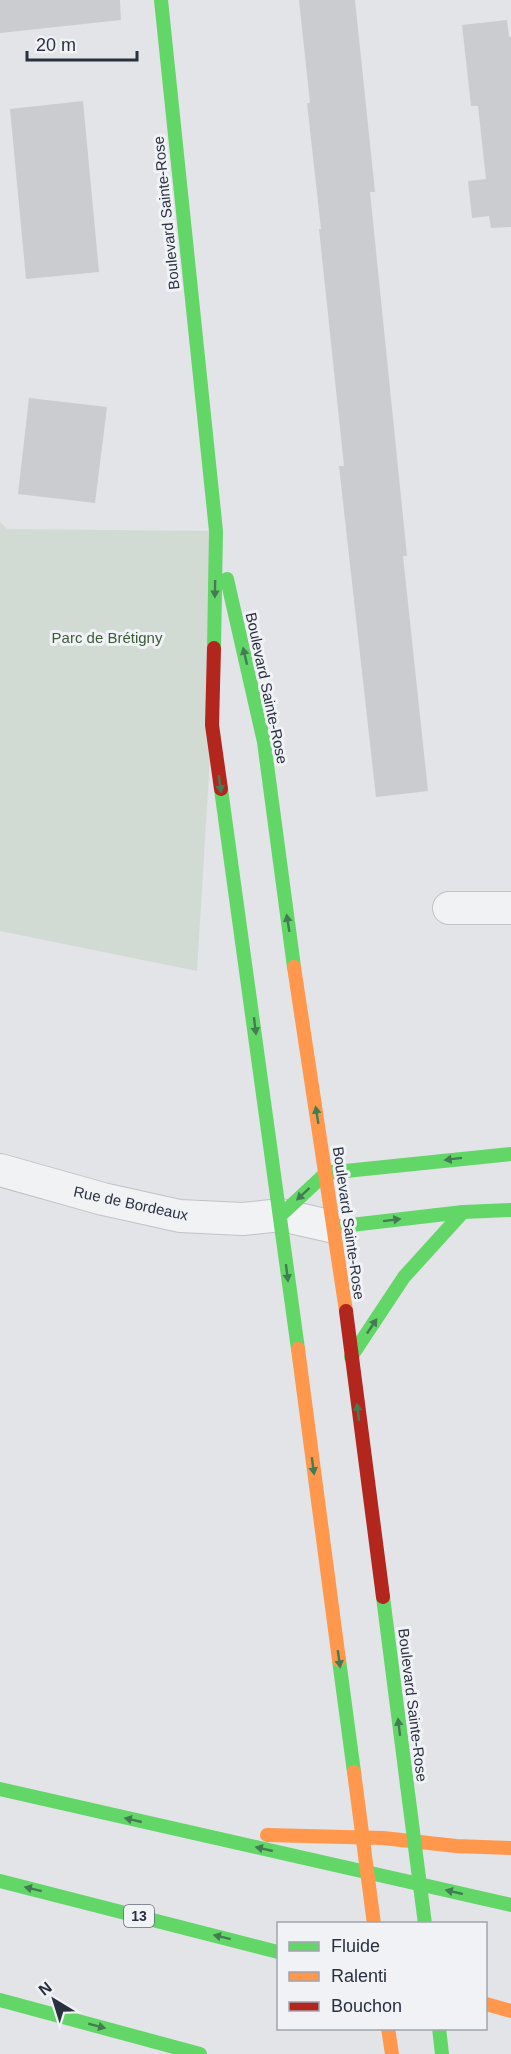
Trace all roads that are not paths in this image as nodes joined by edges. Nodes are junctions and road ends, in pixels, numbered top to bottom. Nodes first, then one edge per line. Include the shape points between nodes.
1 (161, 0) edge
2 (216, 531) junction
3 (449, 908) dead end
4 (511, 908) edge
5 (511, 1154) edge
6 (0, 1170) edge
7 (326, 1173) junction
8 (511, 1210) edge
9 (463, 1212) junction
10 (281, 1215) junction
11 (334, 1227) junction
12 (351, 1356) junction
13 (0, 1789) edge
14 (190, 1833) junction
15 (511, 1848) edge
16 (0, 1881) edge
17 (511, 1905) edge
18 (374, 1922) edge
19 (425, 1922) edge
20 (277, 1951) edge
21 (0, 2000) edge
22 (487, 2004) edge
23 (511, 2011) edge
24 (388, 2030) edge
25 (439, 2030) edge
26 (200, 2054) edge
27 (392, 2054) edge
28 (442, 2054) edge

1 - 2 main road, Boulevard Sainte-Rose
7 -> 2 main road, Boulevard Sainte-Rose via 264,742
2 -> 10 main road, Boulevard Sainte-Rose via 212,725
3 - 4 street
5 -> 7 main road
6 - 10 street, Rue de Bordeaux via 180,1216 243,1219
7 -> 10 main road
7 - 11 main road, Boulevard Sainte-Rose
8 - 9 main road
11 -> 9 main road
12 -> 9 main road via 404,1277
10 - 11 street, Rue de Bordeaux
10 -> 18 main road, Boulevard Sainte-Rose, bridge
11 - 12 main road, Boulevard Sainte-Rose
19 -> 12 main road, Boulevard Sainte-Rose, bridge
14 -> 13 main road
14 - 15 main road via 383,1838
17 -> 14 main road
20 -> 16 main road, 13
21 -> 26 main road
22 - 23 main road
24 - 27 main road
25 - 28 main road

